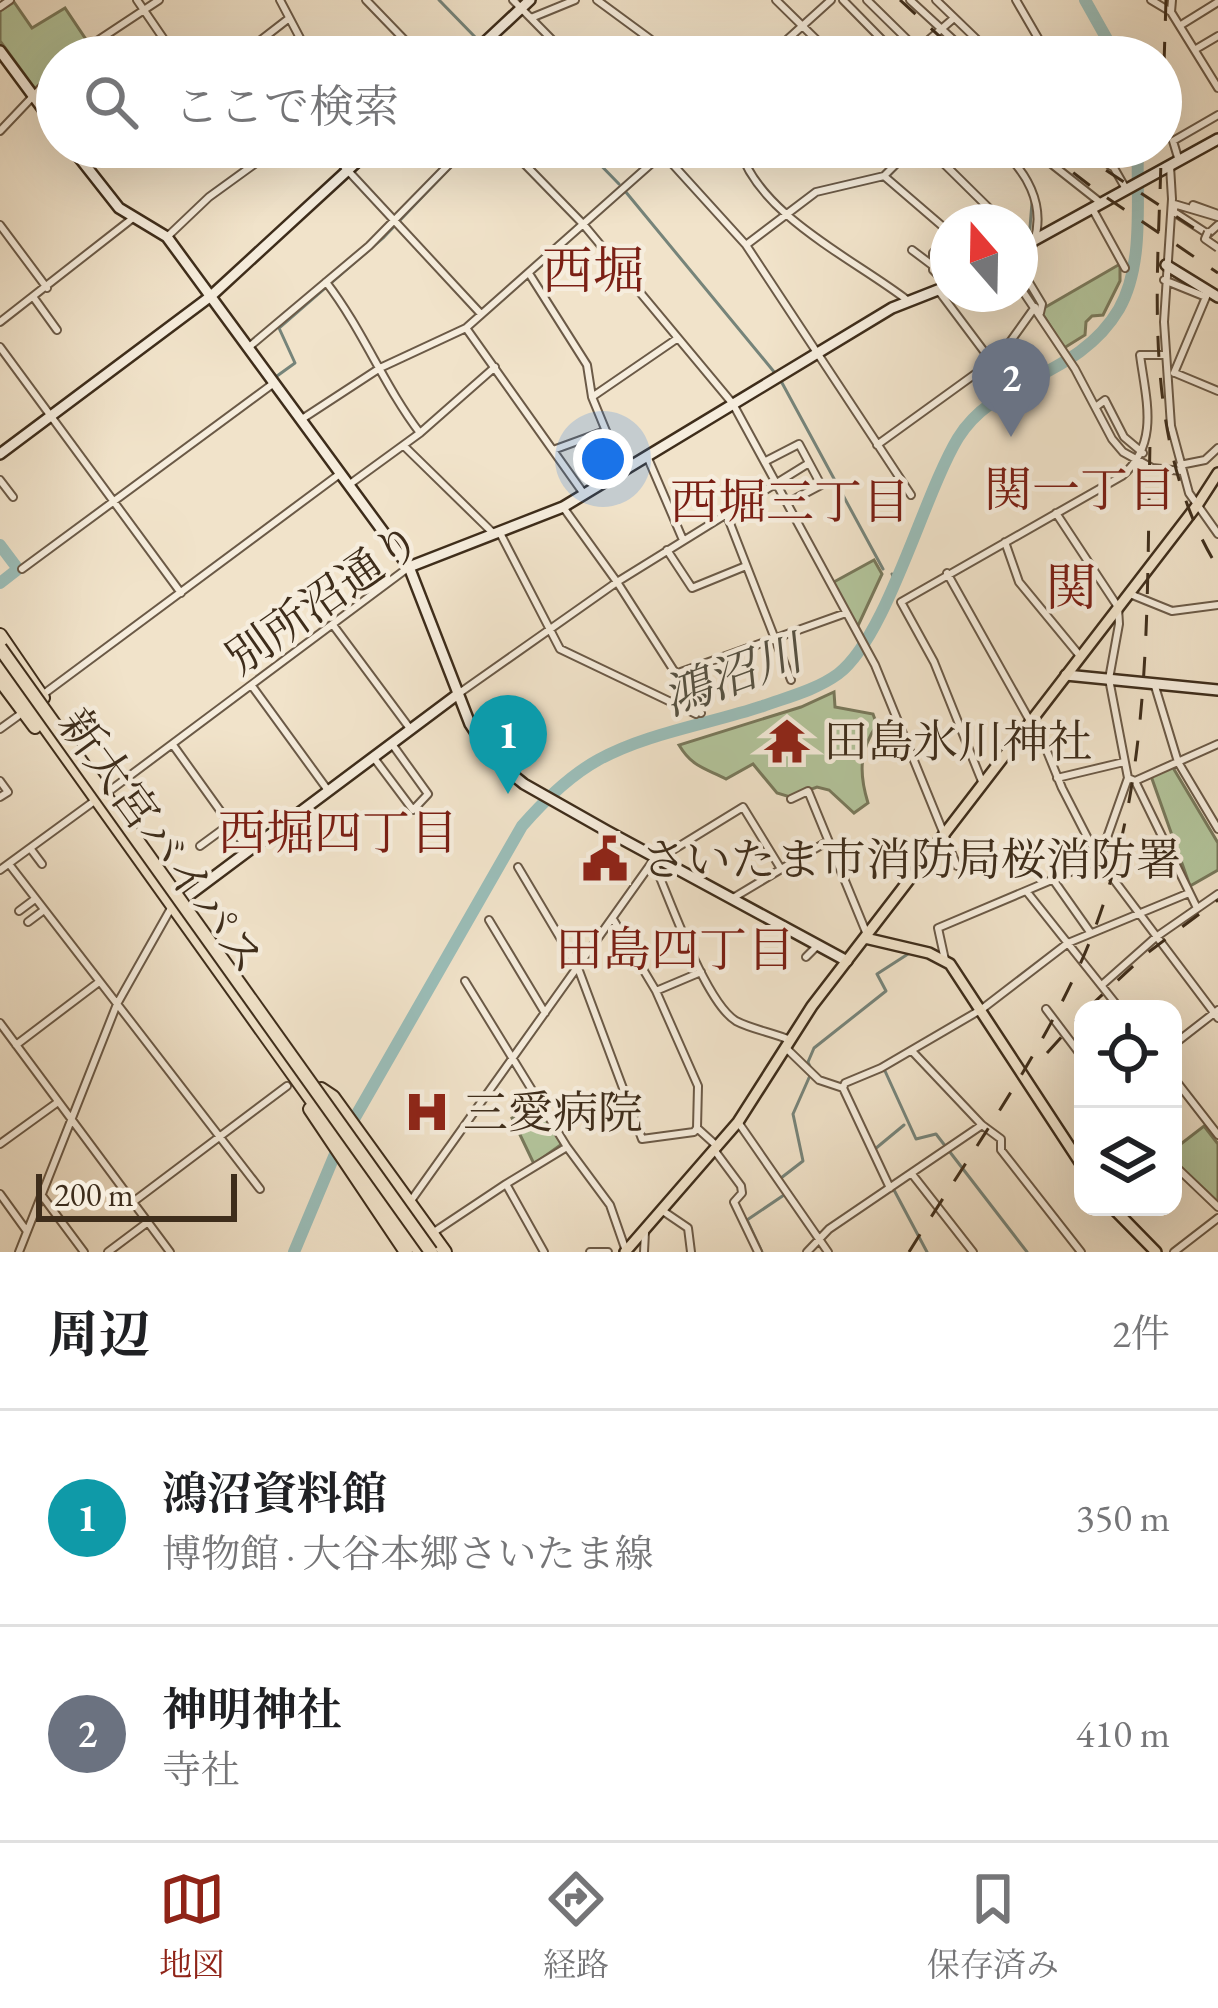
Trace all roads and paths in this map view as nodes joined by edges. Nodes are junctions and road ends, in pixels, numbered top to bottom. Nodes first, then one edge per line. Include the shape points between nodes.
1 (10, 0) edge
2 (137, 0) edge
3 (159, 0) edge
4 (280, 0) edge
5 (366, 0) edge
6 (574, 0) edge
7 (597, 0) edge
8 (776, 0) edge
9 (831, 0) edge
10 (843, 0) edge
11 (867, 0) edge
12 (910, 0) edge
13 (936, 0) edge
14 (1016, 0) edge
15 (1151, 0) edge
16 (1172, 0) edge
17 (1218, 2) edge
18 (521, 3) edge
19 (0, 7) edge
20 (144, 10) junction
21 (1171, 12) junction
22 (531, 18) junction
23 (288, 19) junction
24 (945, 24) junction
25 (802, 25) junction
26 (1181, 25) junction
27 (105, 36) edge
28 (162, 36) edge
29 (266, 36) edge
30 (298, 36) edge
31 (401, 36) edge
32 (489, 36) edge
33 (549, 36) edge
34 (646, 36) edge
35 (790, 36) edge
36 (813, 36) edge
37 (878, 36) edge
38 (903, 36) edge
39 (932, 36) edge
40 (955, 36) edge
41 (963, 36) edge
42 (1037, 36) edge
43 (1218, 36) edge
44 (1196, 50) junction
45 (0, 51) edge
46 (1218, 64) edge
47 (1208, 70) junction
48 (1218, 88) edge
49 (36, 93) edge
50 (33, 96) junction
51 (36, 100) edge
52 (1218, 115) edge
53 (1, 128) edge
54 (1182, 136) edge
55 (1218, 139) edge
56 (1182, 159) edge
57 (87, 168) edge
58 (252, 168) edge
59 (345, 168) edge
60 (351, 168) edge
61 (446, 168) edge
62 (528, 168) edge
63 (643, 168) edge
64 (679, 168) edge
65 (746, 168) edge
66 (892, 168) edge
67 (948, 168) edge
68 (1020, 168) edge
69 (1053, 168) edge
70 (1114, 168) edge
71 (1165, 168) edge
72 (1174, 168) edge
73 (348, 171) junction
74 (884, 176) junction
75 (1134, 185) junction
76 (1172, 199) junction
77 (985, 204) edge
78 (1034, 204) edge
79 (1096, 206) junction
80 (788, 213) junction
81 (133, 218) junction
82 (930, 218) edge
83 (1218, 219) edge
84 (395, 223) junction
85 (583, 224) junction
86 (0, 225) edge
87 (1208, 232) dead end
88 (167, 237) junction
89 (1038, 237) edge
90 (746, 245) junction
91 (1218, 248) edge
92 (912, 250) dead end
93 (930, 264) edge
94 (1166, 265) junction
95 (1125, 268) dead end
96 (530, 274) junction
97 (1164, 280) junction
98 (328, 285) junction
99 (46, 288) junction
100 (930, 292) edge
101 (211, 296) junction
102 (1218, 297) edge
103 (34, 298) junction
104 (907, 300) junction
105 (961, 312) edge
106 (1035, 312) edge
107 (1038, 312) edge
108 (481, 314) junction
109 (0, 322) edge
110 (466, 328) junction
111 (57, 330) dead end
112 (678, 338) junction
113 (0, 347) edge
114 (249, 347) junction
115 (817, 353) junction
116 (1166, 355) junction
117 (992, 362) junction
118 (495, 367) junction
119 (380, 368) junction
120 (1170, 371) junction
121 (274, 382) junction
122 (1218, 391) edge
123 (592, 397) junction
124 (733, 404) junction
125 (50, 416) junction
126 (302, 419) junction
127 (605, 431) junction
128 (420, 433) junction
129 (877, 445) junction
130 (404, 446) junction
131 (1218, 448) edge
132 (553, 450) junction
133 (0, 454) edge
134 (647, 456) junction
135 (1141, 457) junction
136 (765, 462) junction
137 (809, 463) junction
138 (1181, 468) junction
139 (622, 470) junction
140 (341, 473) junction
141 (1218, 473) edge
142 (0, 480) edge
143 (776, 482) junction
144 (350, 484) junction
145 (584, 494) junction
146 (911, 495) dead end
147 (13, 496) dead end
148 (114, 502) junction
149 (788, 503) junction
150 (1198, 504) junction
151 (563, 507) junction
152 (726, 513) junction
153 (1056, 513) junction
154 (496, 532) junction
155 (1218, 534) edge
156 (683, 540) junction
157 (1005, 542) junction
158 (668, 550) junction
159 (746, 566) junction
160 (410, 567) junction
161 (22, 568) dead end
162 (947, 573) junction
163 (617, 582) junction
164 (181, 593) junction
165 (1130, 594) junction
166 (1218, 604) edge
167 (1118, 607) junction
168 (846, 614) junction
169 (333, 625) junction
170 (550, 629) junction
171 (0, 634) edge
172 (775, 639) junction
173 (6, 651) edge
174 (1080, 656) junction
175 (0, 663) edge
176 (678, 674) junction
177 (1066, 675) junction
178 (1109, 679) junction
179 (0, 680) edge
180 (791, 680) dead end
181 (1154, 683) junction
182 (251, 686) junction
183 (1218, 690) edge
184 (458, 694) junction
185 (41, 696) junction
186 (18, 716) dead end
187 (1031, 719) junction
188 (0, 729) edge
189 (411, 730) junction
190 (392, 744) junction
191 (1218, 744) edge
192 (173, 745) junction
193 (374, 758) junction
194 (1178, 761) junction
195 (1125, 762) junction
196 (1058, 778) junction
197 (1132, 779) junction
198 (0, 781) edge
199 (983, 784) junction
200 (329, 791) junction
201 (108, 792) junction
202 (0, 797) edge
203 (791, 799) dead end
204 (93, 802) junction
205 (1215, 816) edge
206 (230, 824) junction
207 (1218, 829) edge
208 (944, 835) junction
209 (829, 840) junction
210 (200, 846) dead end
211 (30, 848) junction
212 (249, 851) junction
213 (655, 859) junction
214 (1099, 860) junction
215 (9, 863) junction
216 (42, 864) dead end
217 (957, 866) dead end
218 (518, 867) dead end
219 (781, 869) junction
220 (0, 870) edge
221 (1054, 881) junction
222 (1028, 892) junction
223 (1189, 893) junction
224 (1218, 894) edge
225 (35, 898) junction
226 (184, 898) junction
227 (733, 898) junction
228 (1197, 908) junction
229 (44, 910) junction
230 (170, 910) junction
231 (19, 911) dead end
232 (1139, 914) junction
233 (612, 919) junction
234 (490, 920) dead end
235 (28, 922) dead end
236 (1090, 933) junction
237 (866, 937) junction
238 (1156, 938) junction
239 (1068, 943) junction
240 (818, 945) junction
241 (806, 957) dead end
242 (945, 960) junction
243 (847, 961) junction
244 (578, 968) junction
245 (701, 972) junction
246 (465, 981) dead end
247 (100, 982) junction
248 (1102, 986) junction
249 (656, 991) junction
250 (1113, 1000) edge
251 (117, 1004) junction
252 (982, 1009) junction
253 (1046, 1009) dead end
254 (544, 1012) junction
255 (1216, 1014) edge
256 (0, 1024) edge
257 (1182, 1039) edge
258 (788, 1044) junction
259 (16, 1045) junction
260 (1074, 1046) edge
261 (910, 1050) junction
262 (512, 1059) junction
263 (287, 1086) dead end
264 (843, 1088) junction
265 (1182, 1089) edge
266 (624, 1098) junction
267 (58, 1102) junction
268 (1218, 1118) edge
269 (72, 1120) junction
270 (738, 1121) junction
271 (553, 1123) junction
272 (982, 1125) junction
273 (1210, 1125) junction
274 (697, 1127) junction
275 (1218, 1135) edge
276 (357, 1136) junction
277 (219, 1137) junction
278 (0, 1144) edge
279 (567, 1147) junction
280 (716, 1149) junction
281 (1074, 1153) edge
282 (345, 1157) junction
283 (912, 1173) junction
284 (1182, 1173) edge
285 (506, 1184) junction
286 (890, 1188) junction
287 (260, 1190) dead end
288 (0, 1194) edge
289 (42, 1196) junction
290 (133, 1202) junction
291 (410, 1202) junction
292 (1218, 1207) edge
293 (663, 1210) junction
294 (1121, 1216) edge
295 (1218, 1218) edge
296 (148, 1222) junction
297 (646, 1228) junction
298 (28, 1232) junction
299 (432, 1234) junction
300 (820, 1239) junction
301 (625, 1251) edge
302 (19, 1252) edge
303 (84, 1252) edge
304 (108, 1252) edge
305 (170, 1252) edge
306 (405, 1252) edge
307 (418, 1252) edge
308 (432, 1252) edge
309 (445, 1252) edge
310 (544, 1252) edge
311 (590, 1252) edge
312 (608, 1252) edge
313 (644, 1252) edge
314 (691, 1252) edge
315 (758, 1252) edge
316 (807, 1252) edge
317 (828, 1252) edge
318 (973, 1252) edge
319 (1081, 1252) edge
320 (1156, 1252) edge
321 (1174, 1252) edge

1 - 19 street
2 - 20 street
3 - 20 street
4 - 23 street
5 - 31 street
6 - 22 street
7 - 34 street
8 - 25 street
9 - 25 street
10 - 37 street
11 - 38 street
12 - 24 street
13 - 24 street
14 - 42 street
15 - 21 street
16 - 21 street
17 - 26 street
18 - 22 street
18 - 32 street
20 - 27 street
20 - 28 street
21 - 26 street
22 - 33 street
23 - 29 street
23 - 30 street
24 - 39 street
24 - 40 street
24 - 41 street
25 - 35 street
25 - 36 street
26 - 44 street
43 - 44 street
44 - 47 street
45 - 50 street
46 - 47 street
47 - 48 street
49 - 50 street
50 - 51 street
50 - 53 street
52 - 54 street
55 - 56 street
57 - 81 street
58 - 88 street
59 - 73 street
60 - 73 street
61 - 84 street
62 - 85 street
63 - 85 street
64 - 90 street
65 - 80 street
66 - 74 street
67 - 77 street
68 - 78 street
69 - 79 street
70 - 75 street
71 - 75 street
72 - 76 street
73 - 84 street
73 - 101 street
74 - 80 street via 816,192
74 - 82 street
75 - 79 street
76 - 83 street
76 - 94 street
79 - 89 street
79 - 95 street
80 - 90 street
80 - 104 street
81 - 88 street
81 - 99 street
83 - 83 street via 1208,234 1174,204
84 - 98 street
84 - 108 street
85 - 96 street
85 - 112 street
86 - 99 street
87 - 91 street, bridge via 1205,239
88 - 101 street
90 - 115 street
92 - 93 street
94 - 97 street
94 - 102 street
96 - 108 street
96 - 123 street via 587,365
97 - 116 street
97 - 120 street via 1205,297
98 - 114 street
98 - 119 street
99 - 103 street
100 - 104 street, 別所沼通り
101 - 114 street
101 - 125 street
103 - 109 street
103 - 111 street
104 - 115 street, 別所沼通り
105 - 117 street
106 - 117 street
107 - 135 street via 1112,439
108 - 110 street
110 - 118 street
110 - 119 street
112 - 123 street
112 - 124 street
113 - 125 street
114 - 121 street
115 - 124 street, 別所沼通り
115 - 129 street
116 - 120 street
116 - 135 street via 1140,355 1147,412
117 - 129 street
118 - 128 street
118 - 132 street
119 - 126 street
119 - 128 street
120 - 122 street
120 - 138 street
121 - 126 street
121 - 148 street
123 - 127 street
124 - 134 street, 別所沼通り
124 - 136 street
125 - 133 street
125 - 148 street
126 - 140 street
127 - 132 street
127 - 139 street
128 - 130 street
129 - 146 street
130 - 144 street
130 - 154 street
131 - 138 street
132 - 145 street
134 - 139 street, 別所沼通り
134 - 156 street
135 - 138 street via 1163,471
135 - 153 street
136 - 137 street via 799,444
136 - 143 street
137 - 143 street
137 - 149 street via 821,485
138 - 150 street
139 - 145 street, 別所沼通り
140 - 144 street
140 - 164 street
141 - 150 main road
142 - 147 street
143 - 149 street
143 - 152 street
144 - 160 street
145 - 151 street, 別所沼通り
148 - 161 street
148 - 164 street
149 - 168 street
150 - 155 street
150 - 165 main road
151 - 154 street, 別所沼通り
151 - 163 street
152 - 156 street
152 - 159 street
153 - 157 street
153 - 167 street
154 - 160 street, 別所沼通り
154 - 170 street
156 - 158 street
157 - 162 street
157 - 174 street via 1018,582
158 - 159 street via 692,588
158 - 163 street
159 - 172 street
160 - 169 street, 別所沼通り
160 - 184 street
162 - 187 street
162 - 199 street via 901,602
163 - 170 street
163 - 176 street
164 - 185 street
165 - 166 street via 1172,611
165 - 167 main road
167 - 174 main road
167 - 178 street
168 - 172 street
168 - 208 street
169 - 182 street, 別所沼通り
169 - 189 street
170 - 176 street via 560,649 698,714
170 - 184 street
171 - 173 highway, 新大宮バイパス
172 - 176 street
172 - 180 street
173 - 175 highway
173 - 185 highway, 新大宮バイパス
173 - 308 highway, bridge
174 - 177 main road
175 - 307 highway, bridge
177 - 178 street
177 - 187 main road
178 - 181 street
178 - 195 street
179 - 204 highway, 新大宮バイパス
181 - 183 street
181 - 194 street
182 - 192 street, 別所沼通り
182 - 200 street
184 - 189 street
184 - 213 street via 493,759
185 - 201 highway, 新大宮バイパス
186 - 188 street
187 - 196 street
187 - 199 main road
189 - 190 street
190 - 193 street
190 - 193 street via 428,794 413,810
191 - 194 street
192 - 201 street, 別所沼通り
192 - 206 street
193 - 200 street
194 - 197 street
194 - 205 street
195 - 196 street
195 - 197 street
196 - 214 street
197 - 214 street
197 - 223 street
198 - 202 street via 8,792
199 - 208 main road
200 - 212 street
201 - 226 highway, 新大宮バイパス
203 - 209 street via 808,791
204 - 211 street
204 - 230 highway, 新大宮バイパス
205 - 207 street
206 - 210 street
206 - 212 street
208 - 217 street
208 - 237 main road
209 - 219 street
209 - 237 street
211 - 215 street
211 - 216 street
212 - 226 street
213 - 219 street via 743,807
213 - 227 street
213 - 233 street
213 - 245 street
214 - 221 street
214 - 232 street
215 - 220 street
215 - 225 street
218 - 244 street
219 - 227 street
221 - 222 street
221 - 236 street
222 - 239 street
222 - 242 street via 938,928
223 - 228 street
223 - 232 street
224 - 228 street
225 - 229 street
225 - 231 street
226 - 276 highway, 新大宮バイパス, bridge
227 - 240 street
228 - 238 street
229 - 235 street
229 - 247 street
230 - 251 street
230 - 282 highway, 新大宮バイパス
232 - 236 street
232 - 238 street
233 - 244 street
233 - 249 street
234 - 254 street
236 - 239 street
237 - 242 main road
237 - 243 main road
238 - 248 street
238 - 255 street
239 - 248 street
239 - 252 street
240 - 241 street
240 - 243 street
242 - 252 main road
243 - 258 main road
244 - 254 street
244 - 266 street
245 - 249 street
245 - 258 street via 737,1021
246 - 262 street
247 - 251 street
247 - 259 street
248 - 250 street
249 - 274 street via 698,1086
251 - 269 street
251 - 277 street
252 - 261 street
252 - 281 main road
253 - 260 street
254 - 262 street
255 - 257 street
256 - 259 street
258 - 264 street via 819,1081
258 - 270 main road
259 - 267 street
261 - 264 street
261 - 272 street
262 - 271 street
262 - 291 street
263 - 277 street
264 - 286 street
265 - 273 street
266 - 271 street
266 - 274 street via 642,1139
267 - 269 street
267 - 278 street
268 - 273 street
269 - 289 street
269 - 290 street
270 - 280 main road
270 - 300 street
271 - 279 street
272 - 283 street
272 - 319 street via 1001,1139 1001,1150
273 - 275 street
274 - 280 street
276 - 291 highway, 新大宮バイパス
276 - 308 highway, 新大宮バイパス
277 - 287 street
277 - 290 street
279 - 285 street
279 - 301 street via 610,1205
280 - 293 main road
280 - 315 street via 741,1186 734,1202
282 - 306 highway, 新大宮バイパス
282 - 307 highway, 新大宮バイパス
283 - 286 street
283 - 318 street
284 - 292 street
285 - 299 street
285 - 310 street
286 - 300 street
288 - 298 street
289 - 298 street
289 - 303 street
290 - 296 street
291 - 299 highway, 新大宮バイパス
293 - 297 main road
293 - 314 street via 688,1228
294 - 320 main road
295 - 321 street
296 - 304 street
296 - 305 street
297 - 301 main road
297 - 313 street
298 - 302 street
299 - 309 highway, 新大宮バイパス
300 - 316 street
300 - 317 street
311 - 312 street

